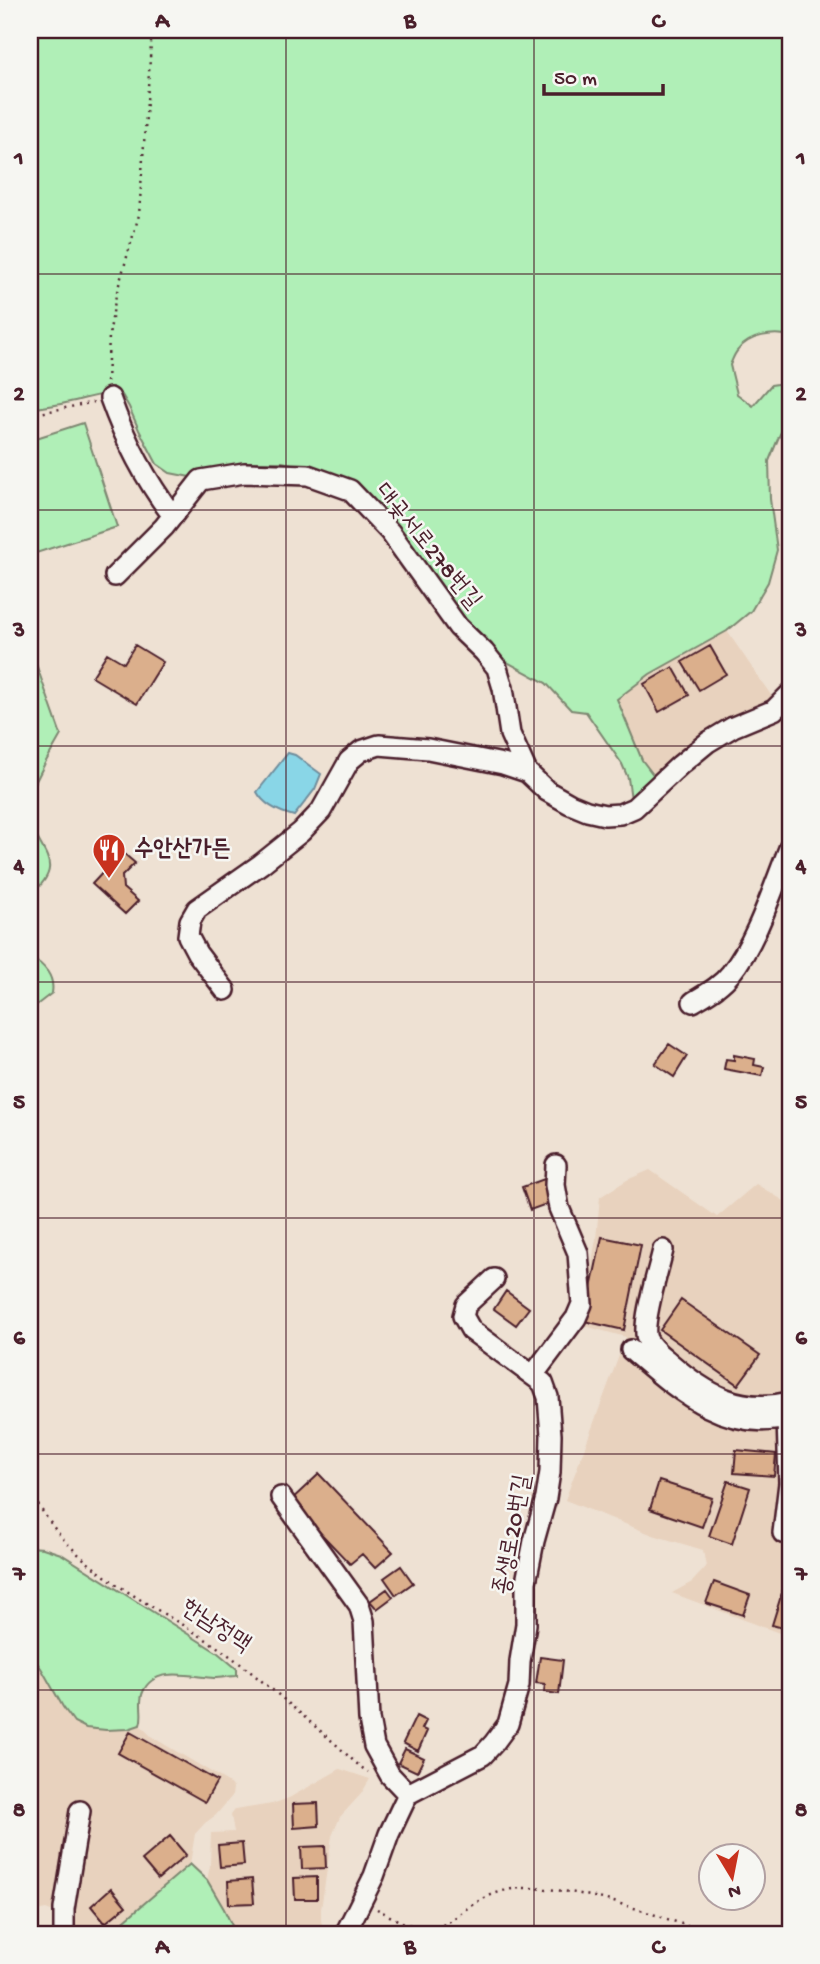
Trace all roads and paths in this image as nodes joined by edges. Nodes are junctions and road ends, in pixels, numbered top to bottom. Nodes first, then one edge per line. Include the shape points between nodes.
1 (152, 30) edge
2 (110, 398) junction
3 (30, 415) edge
4 (173, 516) junction
5 (114, 576) dead end
6 (790, 694) edge
7 (527, 772) junction
8 (790, 846) edge
9 (225, 990) dead end
10 (692, 1002) dead end
11 (556, 1165) dead end
12 (663, 1250) dead end
13 (494, 1279) dead end
14 (631, 1350) dead end
15 (534, 1374) junction
16 (789, 1412) edge
17 (30, 1493) edge
18 (281, 1497) dead end
19 (783, 1533) dead end
20 (390, 1775) junction
21 (408, 1794) junction
22 (80, 1811) dead end
23 (364, 1898) junction
24 (64, 1934) edge
25 (345, 1934) edge
26 (711, 1934) edge

1 - 2 path via 139,215 109,336 106,381
2 - 3 path
2 - 4 lane via 120,427 157,496
4 - 5 lane, 대곶서로278번길
4 - 7 lane, 대곶서로278번길 via 201,480 244,473 308,475 350,490 390,532 458,627 497,668 510,734
6 - 7 lane, 대곶서로278번길 via 774,709 708,743 634,808 620,814 605,815 570,804
7 - 9 lane, 대곶서로278번길 via 428,749 379,745 361,751 349,761 321,811 301,832 197,909 190,921 188,936
8 - 10 lane via 743,956 730,975
11 - 15 lane via 559,1208 579,1253 582,1304
12 - 16 lane via 646,1321 647,1339 657,1352 716,1396
13 - 15 lane, 종생로20번길 via 466,1305 463,1316 471,1330
14 - 16 lane via 706,1407 763,1421
15 - 21 lane, 종생로20번길 via 548,1397 550,1472 526,1581 526,1624 515,1704 508,1724 483,1755
16 - 19 lane via 789,1483
17 - 20 path, 한남정맥 via 60,1535 98,1570 240,1663 360,1767
18 - 20 lane via 359,1605 364,1621 369,1719 374,1746
20 - 21 lane
21 - 23 lane
22 - 24 lane
23 - 25 lane
23 - 26 path via 411,1926 427,1928 439,1927 504,1890 541,1888 604,1899

